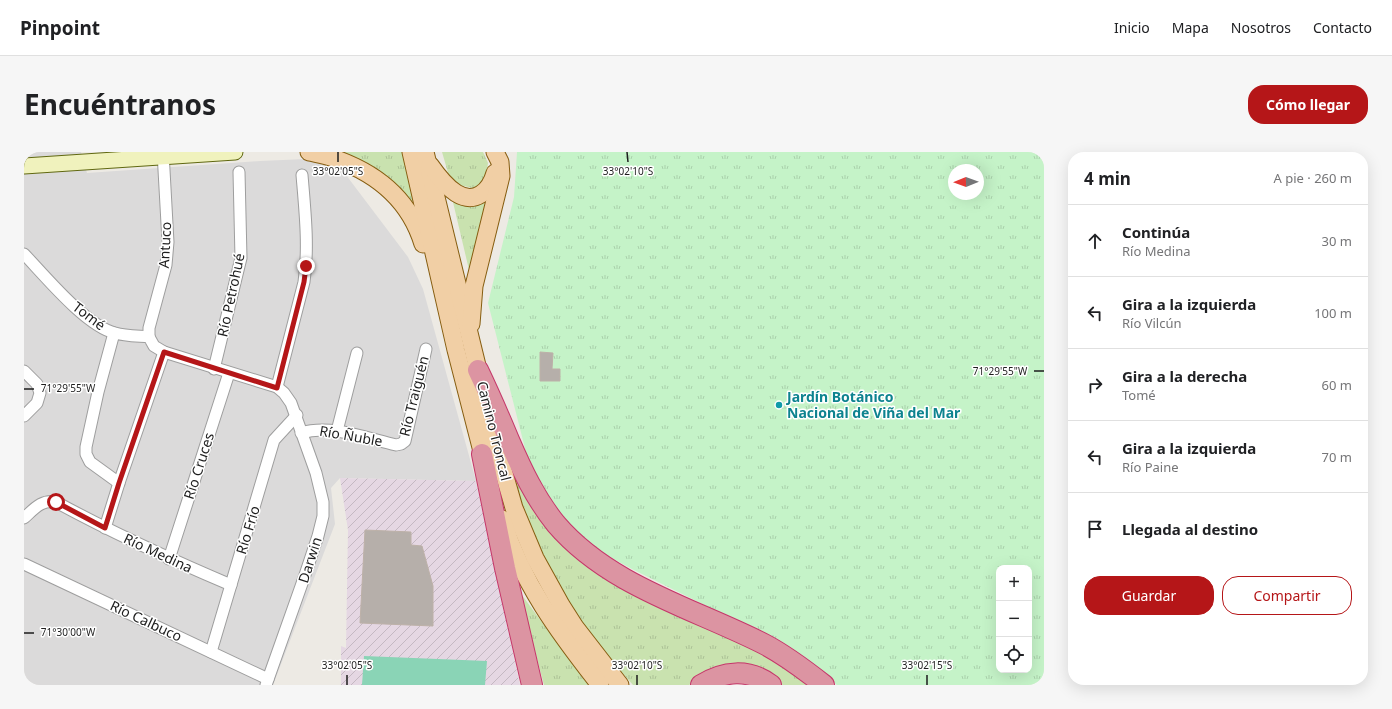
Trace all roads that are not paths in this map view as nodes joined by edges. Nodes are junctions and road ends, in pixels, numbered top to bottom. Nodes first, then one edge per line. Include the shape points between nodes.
1 (235, 152) edge
2 (309, 152) edge
3 (495, 152) edge
4 (419, 154) edge
5 (163, 155) edge
6 (118, 156) edge
7 (24, 166) edge
8 (239, 172) dead end
9 (302, 175) dead end
10 (24, 254) edge
11 (114, 333) junction
12 (452, 333) junction
13 (149, 337) junction
14 (470, 339) junction
15 (426, 349) dead end
16 (164, 352) junction
17 (357, 353) dead end
18 (214, 369) junction
19 (24, 370) edge
20 (478, 370) junction
21 (230, 373) junction
22 (277, 388) junction
23 (297, 415) junction
24 (24, 416) edge
25 (336, 431) junction
26 (301, 433) junction
27 (401, 444) joint
28 (482, 454) junction
29 (119, 483) junction
30 (24, 518) edge
31 (105, 528) junction
32 (169, 559) junction
33 (24, 564) edge
34 (231, 585) junction
35 (211, 652) junction
36 (267, 682) edge
37 (532, 685) edge
38 (600, 685) edge
39 (620, 685) edge
40 (701, 685) edge
41 (771, 685) edge
42 (824, 685) edge

1 - 5 street
2 - 12 main road via 335,158 362,170 382,183 398,198 418,228
3 - 4 main road via 496,169 490,186 486,192 472,197 456,193
3 - 14 main road via 500,162 501,176 474,286
4 - 12 main road, Camino Troncal
4 - 14 main road, Camino Troncal
5 - 6 street
5 - 13 street, Antuco via 168,242 166,265 148,328
6 - 7 street
8 - 18 street, Río Petrohué via 241,258
9 - 22 street via 307,237 306,266
10 - 11 street, Tomé via 80,312 101,328
11 - 13 street, Tomé
11 - 29 street via 98,392 86,454 90,462
12 - 28 main road, Camino Troncal
13 - 16 street via 154,346
14 - 20 main road, Camino Troncal
15 - 27 street, Río Traiguén via 405,441
16 - 18 street
16 - 29 street
17 - 25 street
18 - 21 street
19 - 24 street via 37,384 40,393 37,403
20 - 39 main road, Camino Troncal via 506,482 532,552 575,627
20 - 42 highway via 524,475 538,500 575,544 622,579 764,644
21 - 22 street
21 - 32 street, Río Cruces
22 - 23 street via 284,393
23 - 26 street
23 - 34 street, Río Frío via 274,440
25 - 26 street, Río Ñuble via 312,429
25 - 27 street, Río Ñuble
26 - 36 street, Darwin via 316,473 323,502 323,516 308,568
28 - 37 highway
28 - 38 main road, Camino Troncal via 506,532 522,570 562,637
29 - 31 street
30 - 31 street, Río Medina via 38,505 50,501
31 - 32 street, Río Medina
32 - 34 street, Río Medina
33 - 35 street, Río Calbuco
34 - 35 street, Río Frío
35 - 36 street, Río Calbuco
40 - 41 highway via 718,676 738,673 758,677

